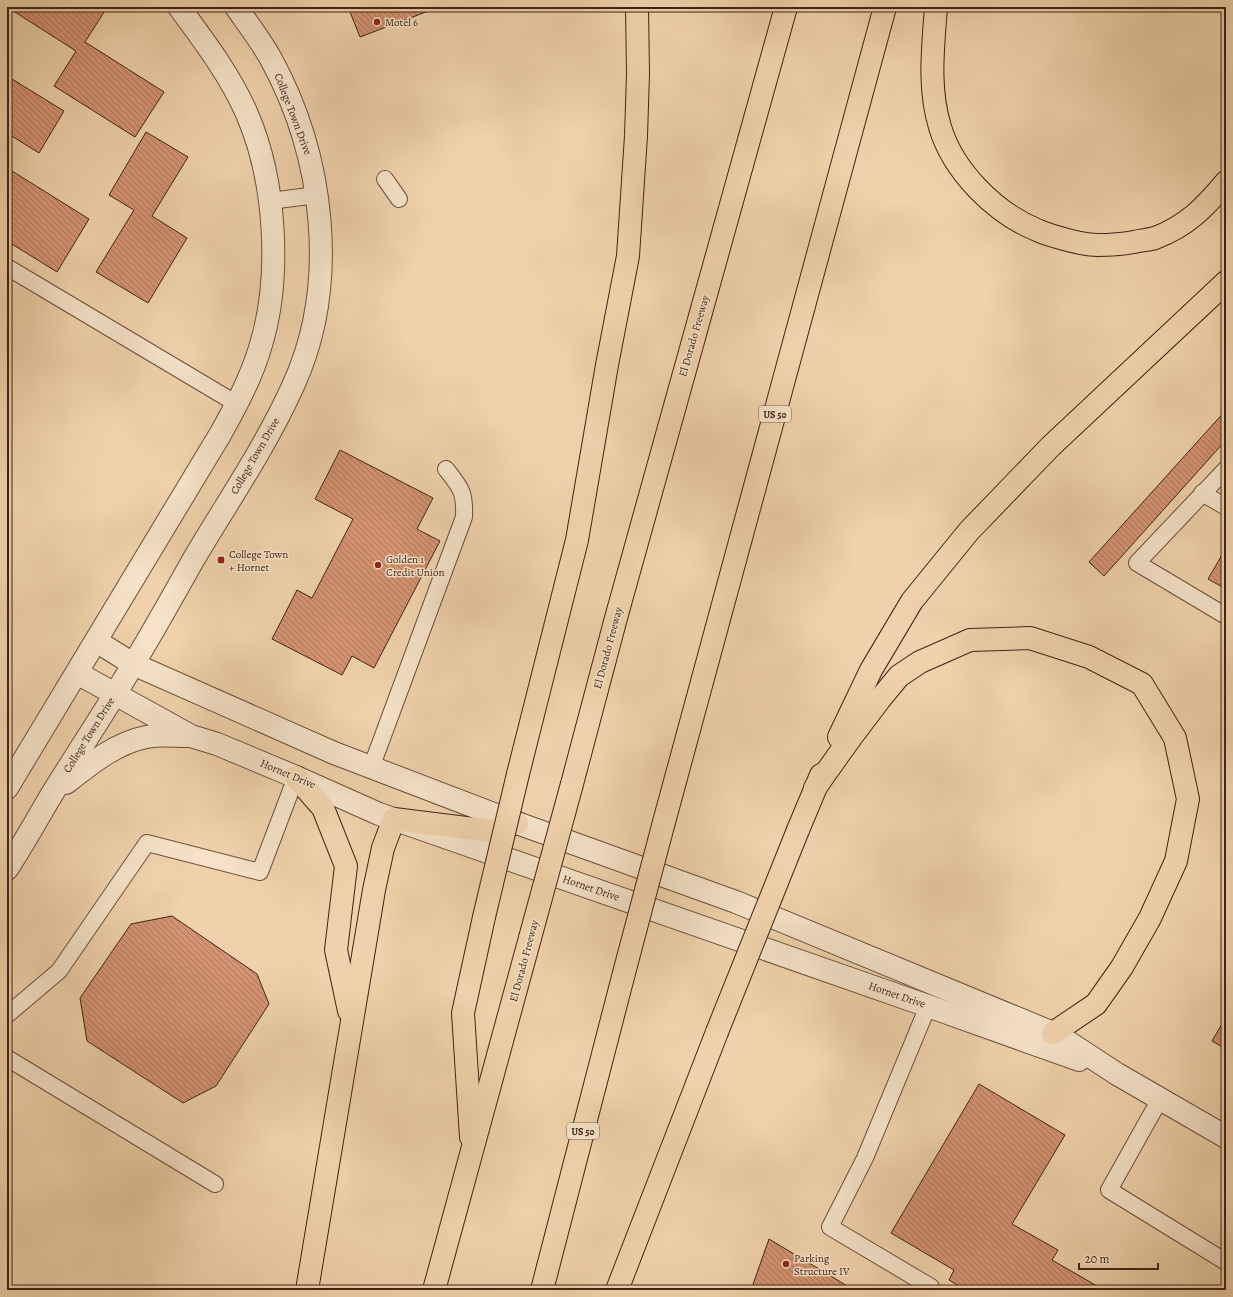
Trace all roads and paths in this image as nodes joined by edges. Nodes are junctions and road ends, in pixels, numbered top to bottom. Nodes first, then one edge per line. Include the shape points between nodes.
1 (179, 7) edge
2 (236, 7) edge
3 (637, 7) edge
4 (786, 7) edge
5 (885, 7) edge
6 (936, 7) edge
7 (385, 179) dead end
8 (1226, 182) edge
9 (317, 195) junction
10 (399, 199) dead end
11 (270, 200) junction
12 (7, 267) edge
13 (1226, 282) edge
14 (237, 404) junction
15 (446, 469) dead end
16 (1226, 469) edge
17 (1202, 493) junction
18 (1226, 508) edge
19 (1226, 616) edge
20 (96, 641) junction
21 (133, 664) junction
22 (77, 673) junction
23 (115, 694) junction
24 (191, 736) junction
25 (372, 768) junction
26 (296, 776) junction
27 (7, 788) edge
28 (815, 788) junction
29 (52, 795) junction
30 (394, 819) junction
31 (516, 823) junction
32 (7, 869) edge
33 (928, 1006) junction
34 (7, 1015) edge
35 (351, 1024) junction
36 (1052, 1033) junction
37 (7, 1058) edge
38 (1117, 1074) junction
39 (1160, 1099) junction
40 (1226, 1137) edge
41 (472, 1154) junction
42 (215, 1184) dead end
43 (1226, 1262) edge
44 (931, 1288) dead end
45 (307, 1290) edge
46 (434, 1290) edge
47 (542, 1290) edge
48 (617, 1290) edge

1 - 11 street via 223,67 247,114 265,169
2 - 9 street, College Town Drive via 271,59 291,105 303,134
3 - 41 highway, bridge via 636,136 628,256 577,540 518,774 463,1012
4 - 41 highway, El Dorado Freeway, bridge via 618,610
5 - 47 highway, US 50, bridge via 664,822
6 - 8 highway via 931,78 940,128 951,154 967,176 985,197 1008,214 1036,230 1069,241 1097,245 1126,243 1154,238 1179,226 1204,208
7 - 10 lane
9 - 11 lane
9 - 21 street, College Town Drive via 320,261 318,294 313,326 294,384 264,444
11 - 14 street via 273,234 268,315 260,348
12 - 14 lane
13 - 28 highway via 1051,446 969,531 912,601 871,670
14 - 20 street
15 - 25 lane via 464,496 464,517
16 - 17 lane
17 - 18 lane
17 - 19 lane via 1137,562
20 - 21 street, Hornet Drive
20 - 22 street
21 - 23 street, College Town Drive
21 - 25 street, Hornet Drive
22 - 23 street, Hornet Drive
22 - 27 street
23 - 24 street, Hornet Drive
23 - 29 street, College Town Drive
24 - 26 street, Hornet Drive
24 - 29 street via 146,737 125,744 93,761
25 - 31 street, Hornet Drive
26 - 30 street, Hornet Drive
26 - 34 lane via 260,872 147,843 59,971
26 - 35 highway via 323,808 346,866 336,950
28 - 36 highway via 899,676 920,662 970,640 1030,638 1089,657 1142,684 1176,738 1188,799 1176,861 1150,918 1122,967 1096,1004
28 - 48 highway, bridge
29 - 32 street, College Town Drive
30 - 31 highway via 490,831
30 - 33 street, Hornet Drive
30 - 35 highway via 383,848 374,890
31 - 36 street, Hornet Drive via 736,902
33 - 38 street, Hornet Drive
33 - 44 lane via 865,1158 830,1227
35 - 45 highway
36 - 38 street, Hornet Drive
37 - 42 lane
38 - 39 street, Hornet Drive
39 - 40 street, Hornet Drive
39 - 43 lane via 1109,1190
41 - 46 highway, El Dorado Freeway

